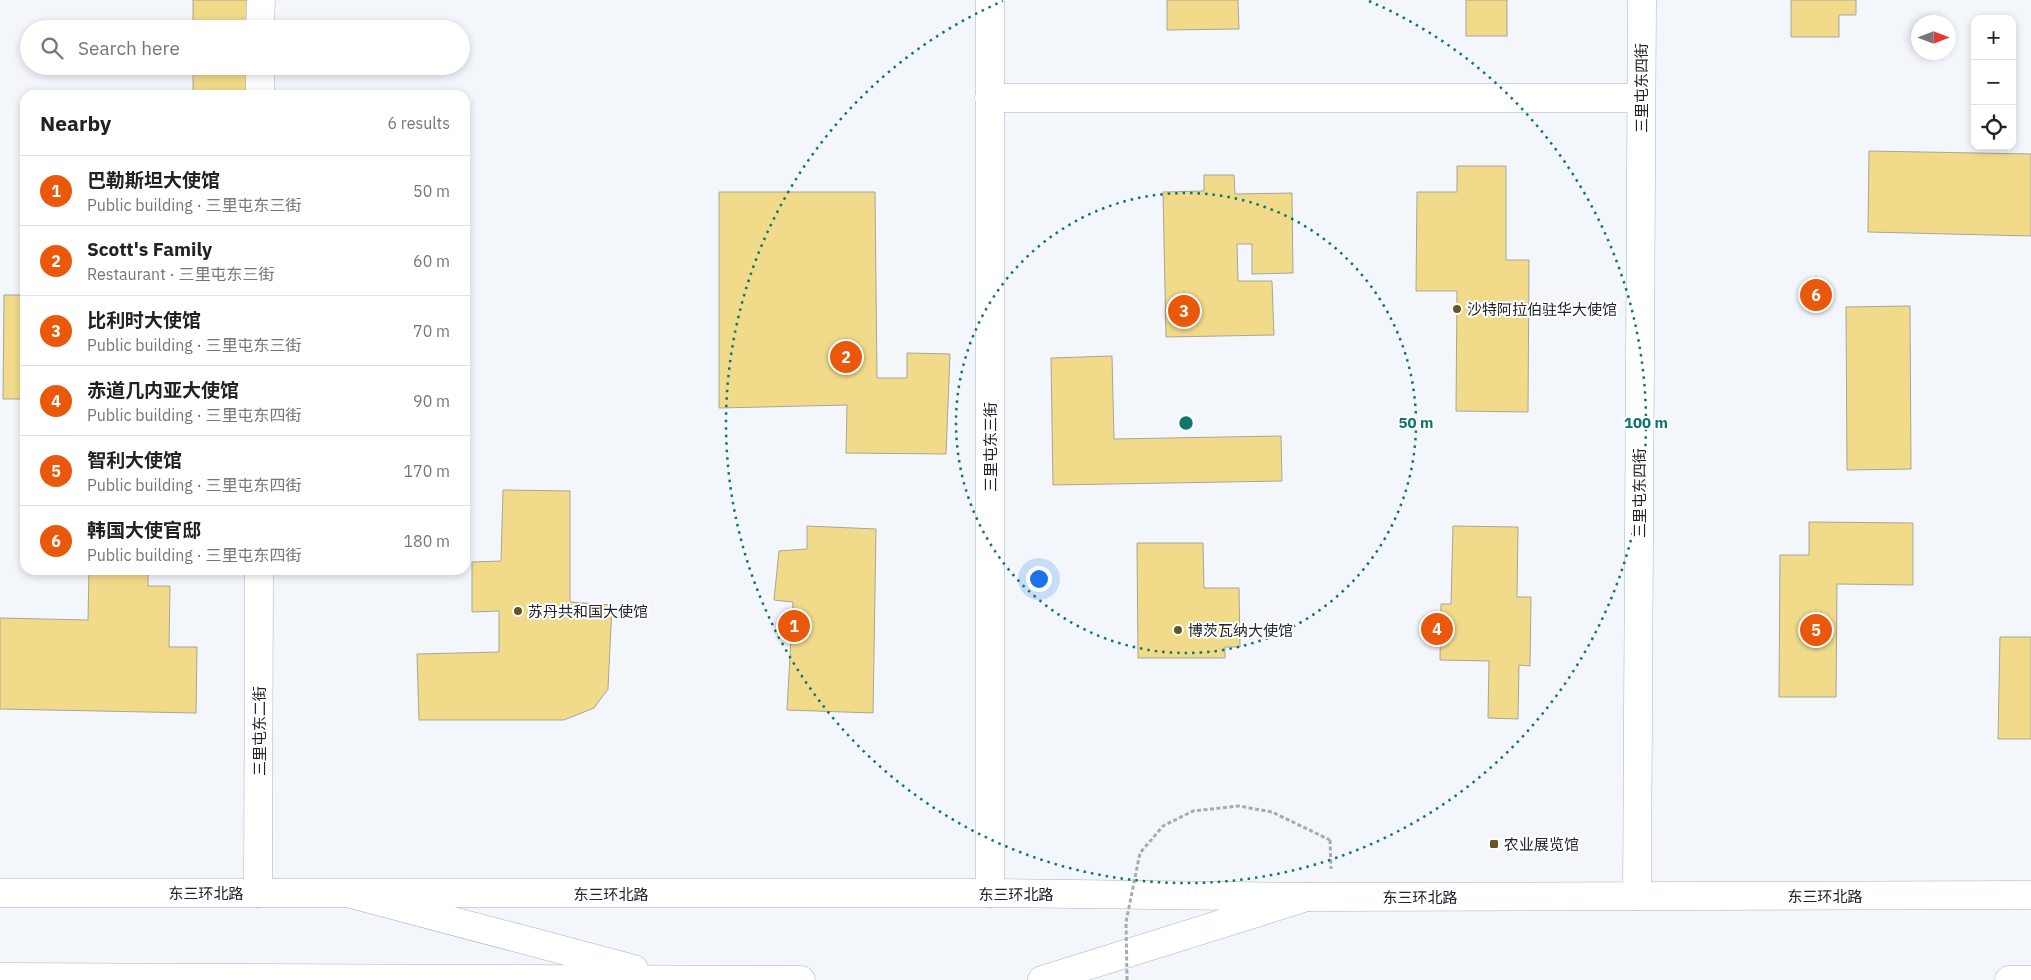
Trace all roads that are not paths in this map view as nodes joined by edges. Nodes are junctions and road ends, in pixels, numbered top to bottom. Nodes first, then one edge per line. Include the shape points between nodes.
1 (261, 0) edge
2 (990, 0) edge
3 (1642, 0) edge
4 (260, 20) edge
5 (260, 75) edge
6 (260, 90) edge
7 (989, 98) junction
8 (1642, 98) junction
9 (259, 575) edge
10 (0, 893) edge
11 (258, 893) junction
12 (990, 893) junction
13 (351, 894) junction
14 (2031, 895) edge
15 (1637, 896) junction
16 (1307, 897) junction
17 (0, 977) edge
18 (672, 980) edge
19 (801, 980) edge
20 (1042, 980) edge
21 (2008, 980) edge
22 (2031, 980) edge

1 - 4 main road
2 - 7 main road, 三里屯东三街
3 - 8 main road, 三里屯东四街
5 - 6 main road
7 - 8 main road
7 - 12 main road, 三里屯东三街
8 - 15 main road, 三里屯东四街
9 - 11 main road, 三里屯东二街
10 - 11 main road, 东三环北路
11 - 13 main road, 东三环北路
12 - 13 main road, 东三环北路
12 - 16 main road, 东三环北路
13 - 18 main road
14 - 15 main road, 东三环北路
15 - 16 main road, 东三环北路
16 - 20 main road
17 - 18 main road
18 - 19 main road
21 - 22 main road

